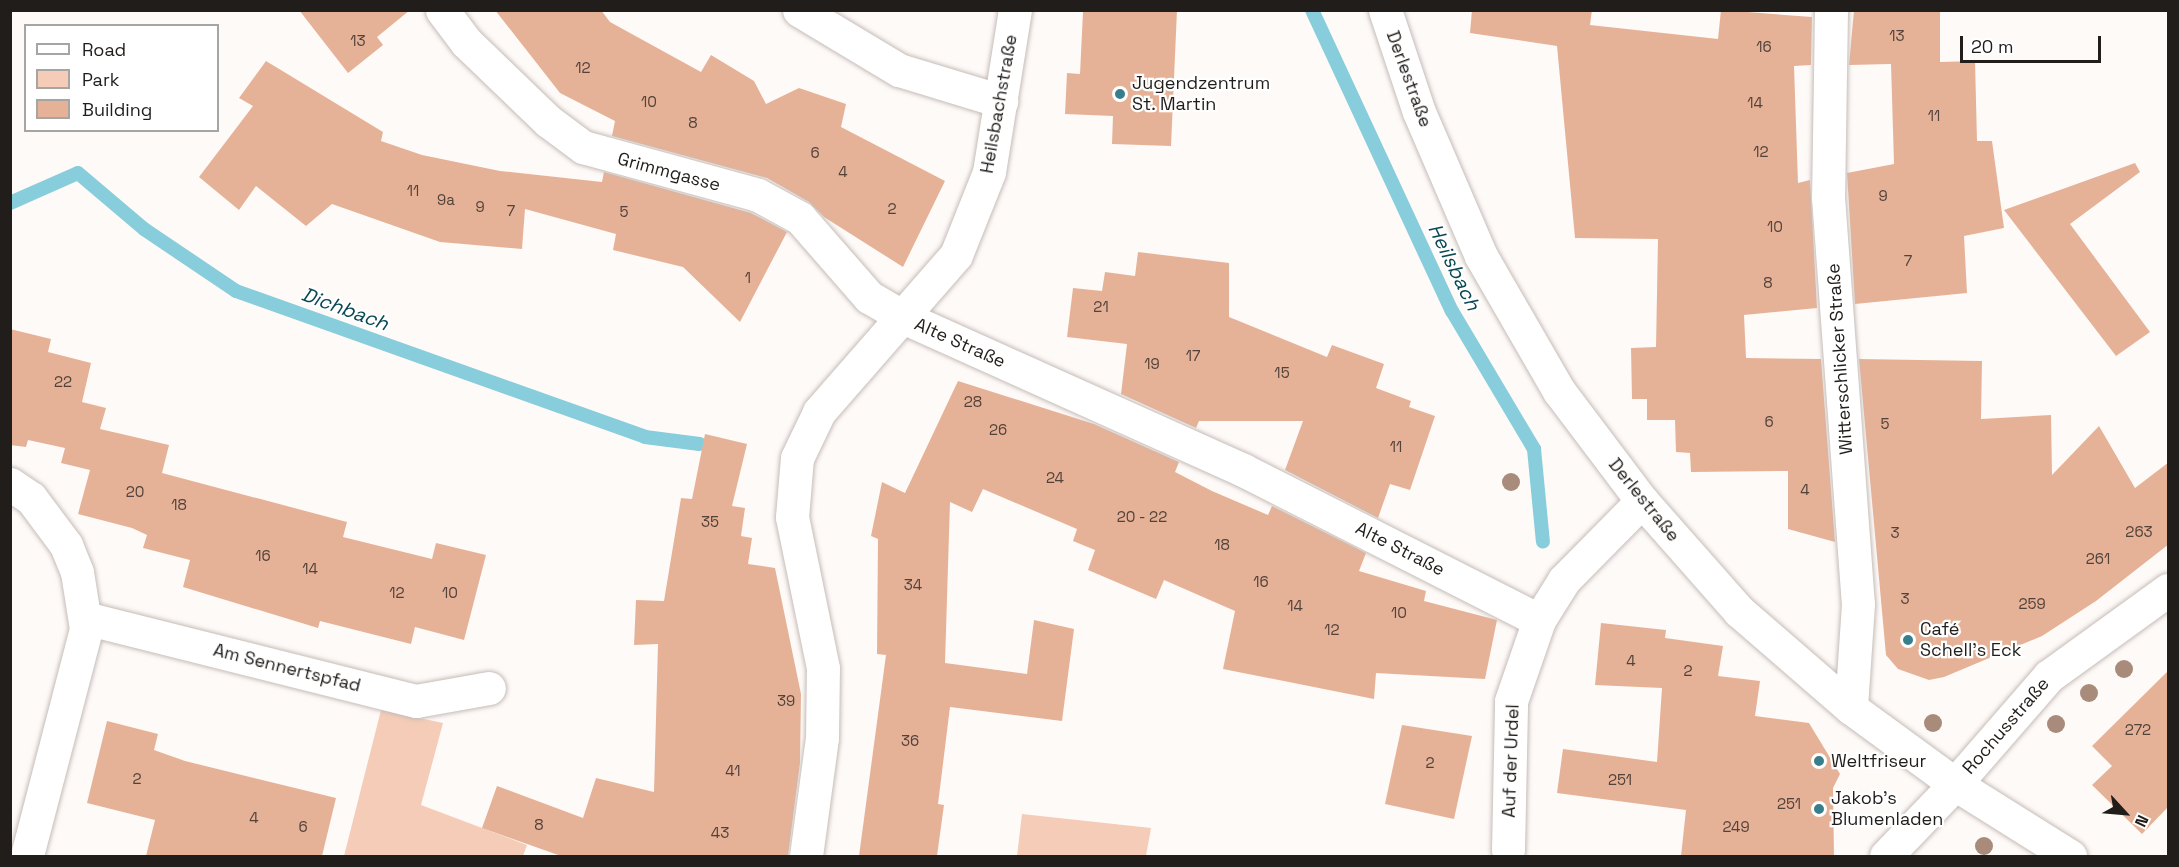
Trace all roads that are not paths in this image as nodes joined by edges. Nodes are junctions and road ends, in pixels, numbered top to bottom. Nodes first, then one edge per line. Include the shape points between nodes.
1 (442, 10) edge
2 (799, 10) edge
3 (1016, 10) edge
4 (1385, 10) edge
5 (1830, 10) edge
6 (1001, 101) junction
7 (905, 318) junction
8 (10, 484) edge
9 (1642, 501) junction
10 (2169, 590) edge
11 (85, 618) junction
12 (1539, 620) junction
13 (489, 688) dead end
14 (1851, 708) junction
15 (1955, 784) junction
16 (1508, 850) dead end
17 (27, 856) edge
18 (806, 856) edge
19 (1887, 856) edge
20 (2070, 856) edge

1 - 7 street, Grimmgasse via 466,42 548,121 583,147 758,195 800,218 869,297
2 - 6 street via 899,70
3 - 6 street, Heilsbachstraße
4 - 9 street, Derlestraße via 1419,112 1481,256 1559,391
5 - 14 street, Witterschlicker Straße via 1828,197 1858,604
6 - 7 street, Heilsbachstraße via 989,172 956,255
7 - 12 street, Alte Straße via 1243,470
7 - 18 street, Alte Straße via 819,412 797,458 792,517 823,668 822,738
8 - 11 street via 31,498 66,545 77,572
9 - 12 street, Auf der Urdel via 1564,580
9 - 14 street, Derlestraße via 1739,611
10 - 15 street, Rochusstraße via 2049,676
11 - 13 street, Am Sennertspfad via 416,701
11 - 17 street
12 - 16 street, Auf der Urdel via 1511,701
14 - 15 street, Derlestraße
15 - 19 street, Rochusstraße
15 - 20 street, Derlestraße

